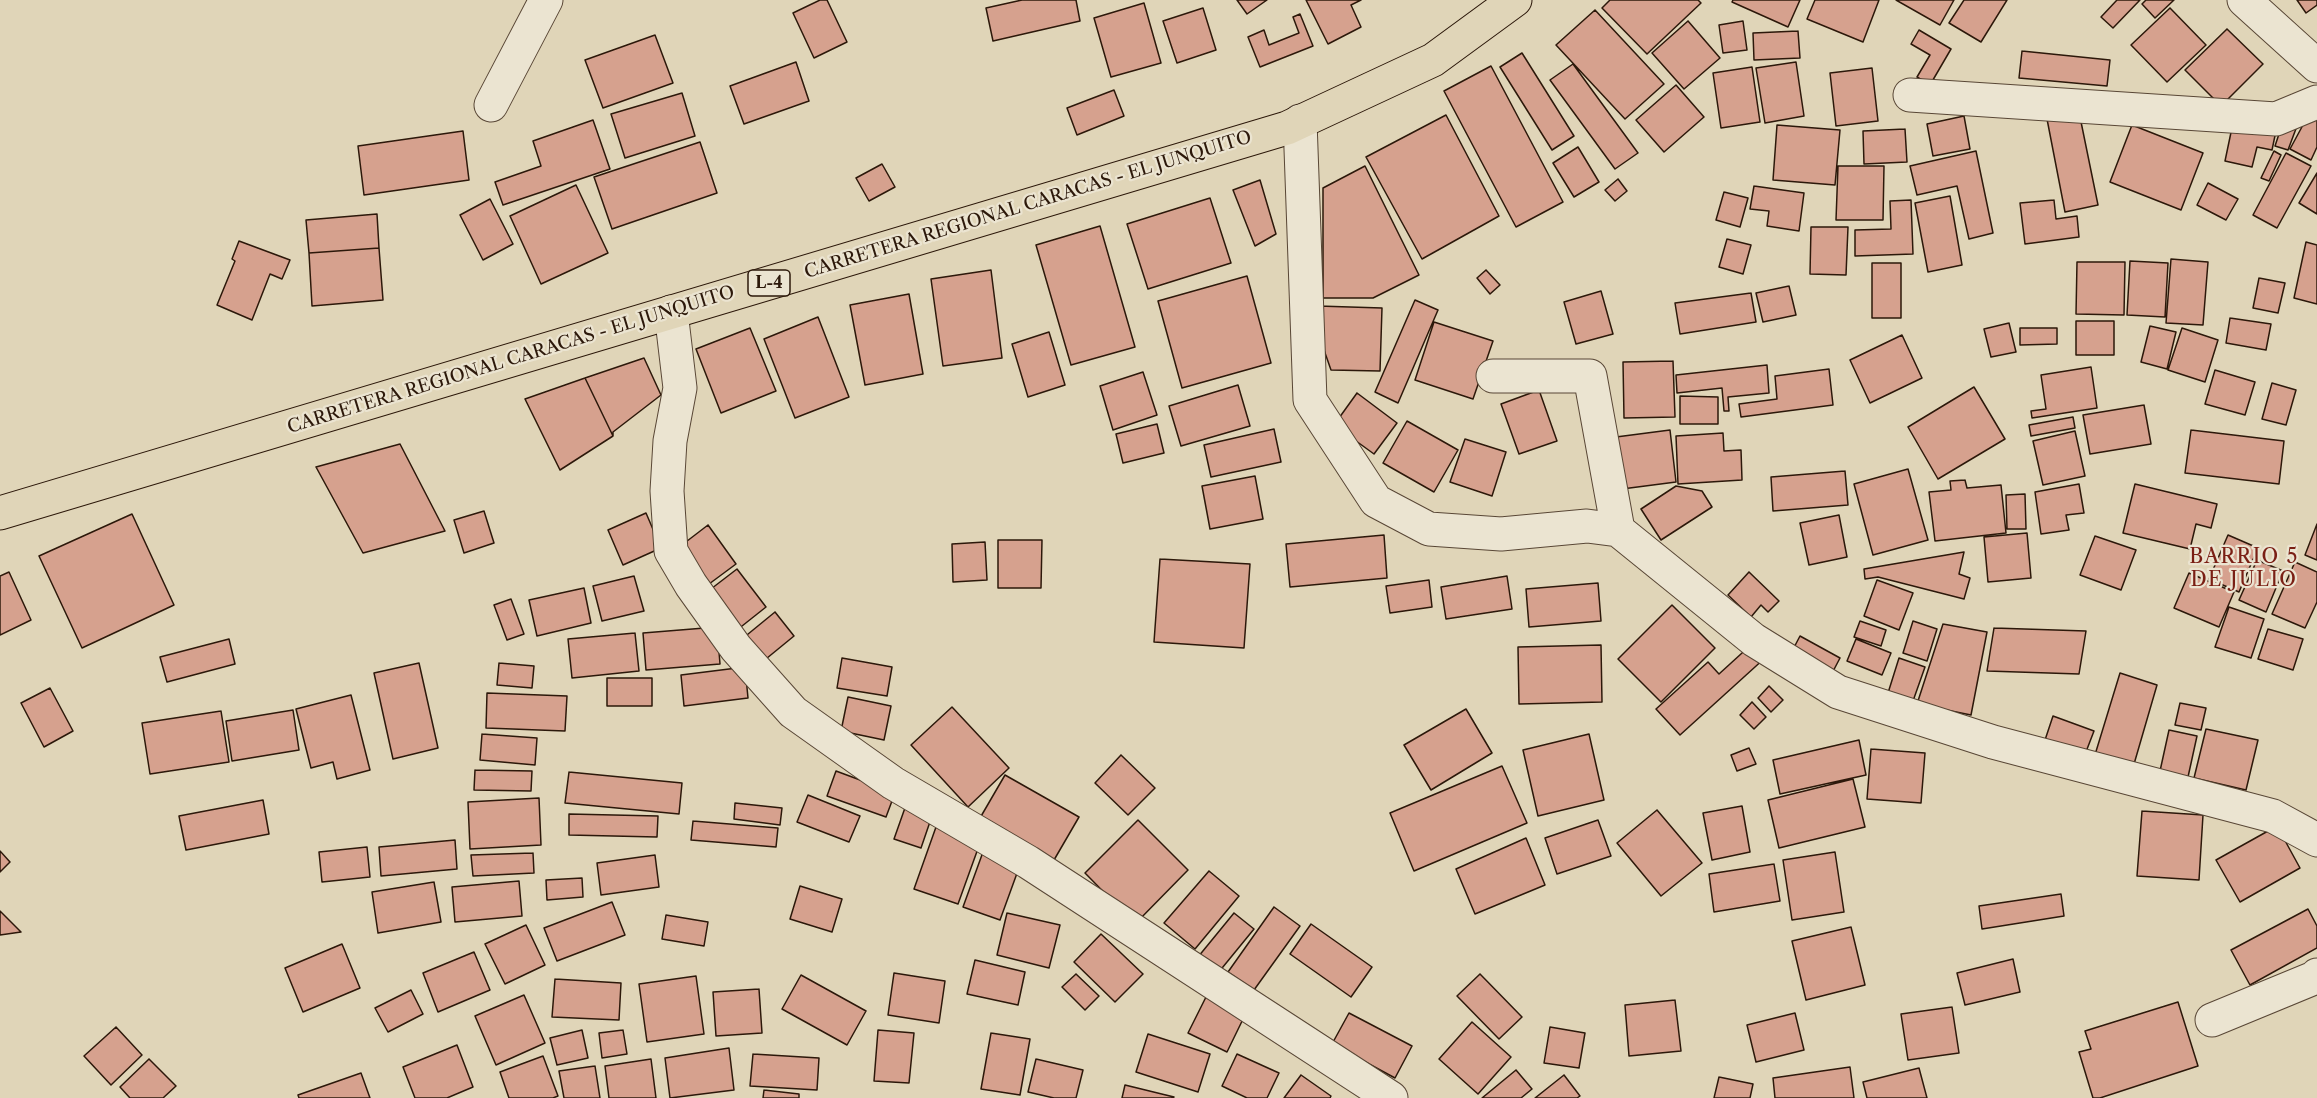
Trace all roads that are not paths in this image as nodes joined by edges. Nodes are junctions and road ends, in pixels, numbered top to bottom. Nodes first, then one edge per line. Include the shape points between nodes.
1 (546, 0) edge
2 (1515, 0) edge
3 (2244, 0) edge
4 (2317, 66) edge
5 (1910, 95) dead end
6 (2317, 102) edge
7 (491, 105) dead end
8 (1300, 122) junction
9 (671, 312) junction
10 (1493, 376) dead end
11 (0, 513) edge
12 (1618, 530) junction
13 (2317, 840) edge
14 (2317, 975) edge
15 (2212, 1020) dead end
16 (1391, 1098) edge

1 - 7 street
2 - 8 main road, CARRETERA REGIONAL CARACAS - EL JUNQUITO / L-4 via 1433,60
3 - 4 street
5 - 6 street via 2276,119
8 - 9 main road, CARRETERA REGIONAL CARACAS - EL JUNQUITO / L-4
8 - 12 street via 1310,399 1376,501 1429,529 1501,534 1587,526
9 - 11 main road, CARRETERA REGIONAL CARACAS - EL JUNQUITO / L-4
9 - 16 street via 680,388 670,441 667,491 671,550 736,648 793,712 893,783 1028,862
10 - 12 street via 1590,376
12 - 13 street via 1754,639 1838,692 1993,742 2273,816
14 - 15 street

